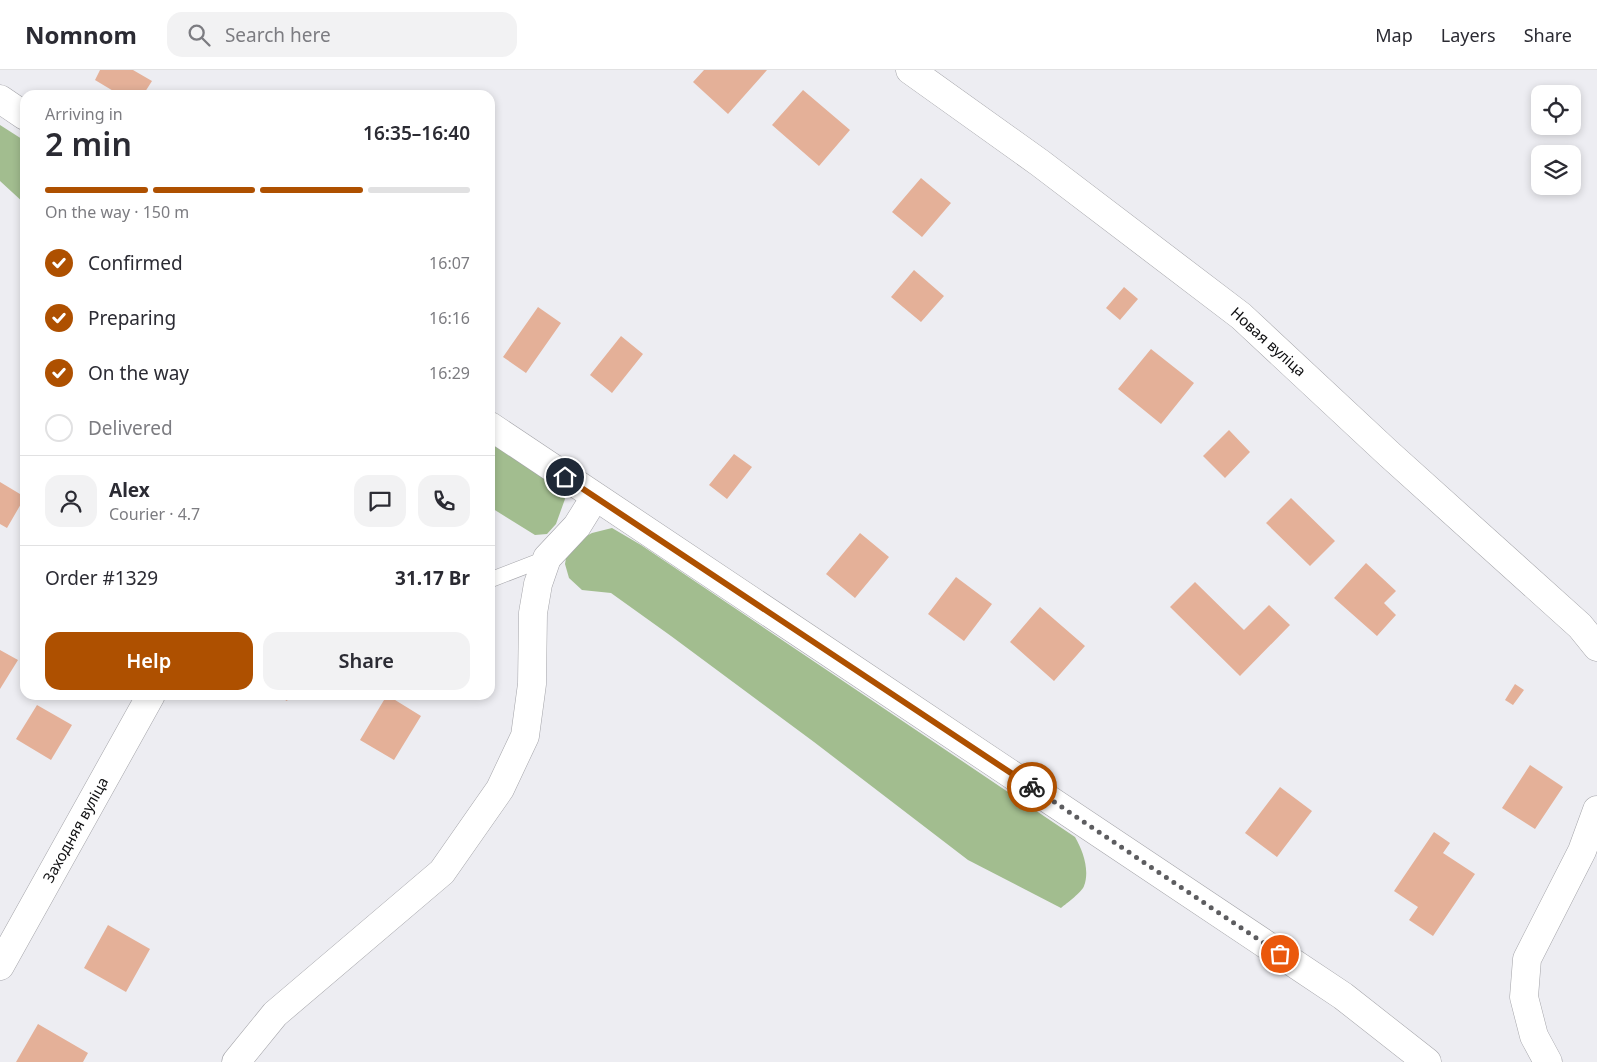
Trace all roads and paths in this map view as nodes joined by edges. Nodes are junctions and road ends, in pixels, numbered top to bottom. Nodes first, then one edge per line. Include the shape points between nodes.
1 (910, 70) edge
2 (0, 99) edge
3 (20, 113) edge
4 (495, 429) edge
5 (595, 497) junction
6 (547, 558) junction
7 (495, 578) edge
8 (1597, 648) edge
9 (148, 700) edge
10 (1597, 810) edge
11 (0, 966) edge
12 (236, 1062) edge
13 (1427, 1062) edge
14 (1548, 1062) edge

1 - 8 street, Новая вуліца via 1040,163 1241,316 1580,626
2 - 3 street
4 - 5 street
5 - 6 street via 577,526
5 - 13 street via 1343,996
6 - 7 lane
6 - 12 street via 533,613 532,684 526,736 500,789 442,872 275,1014
9 - 11 street, Заходняя вуліца
10 - 14 street via 1582,851 1527,958 1524,997 1534,1036

